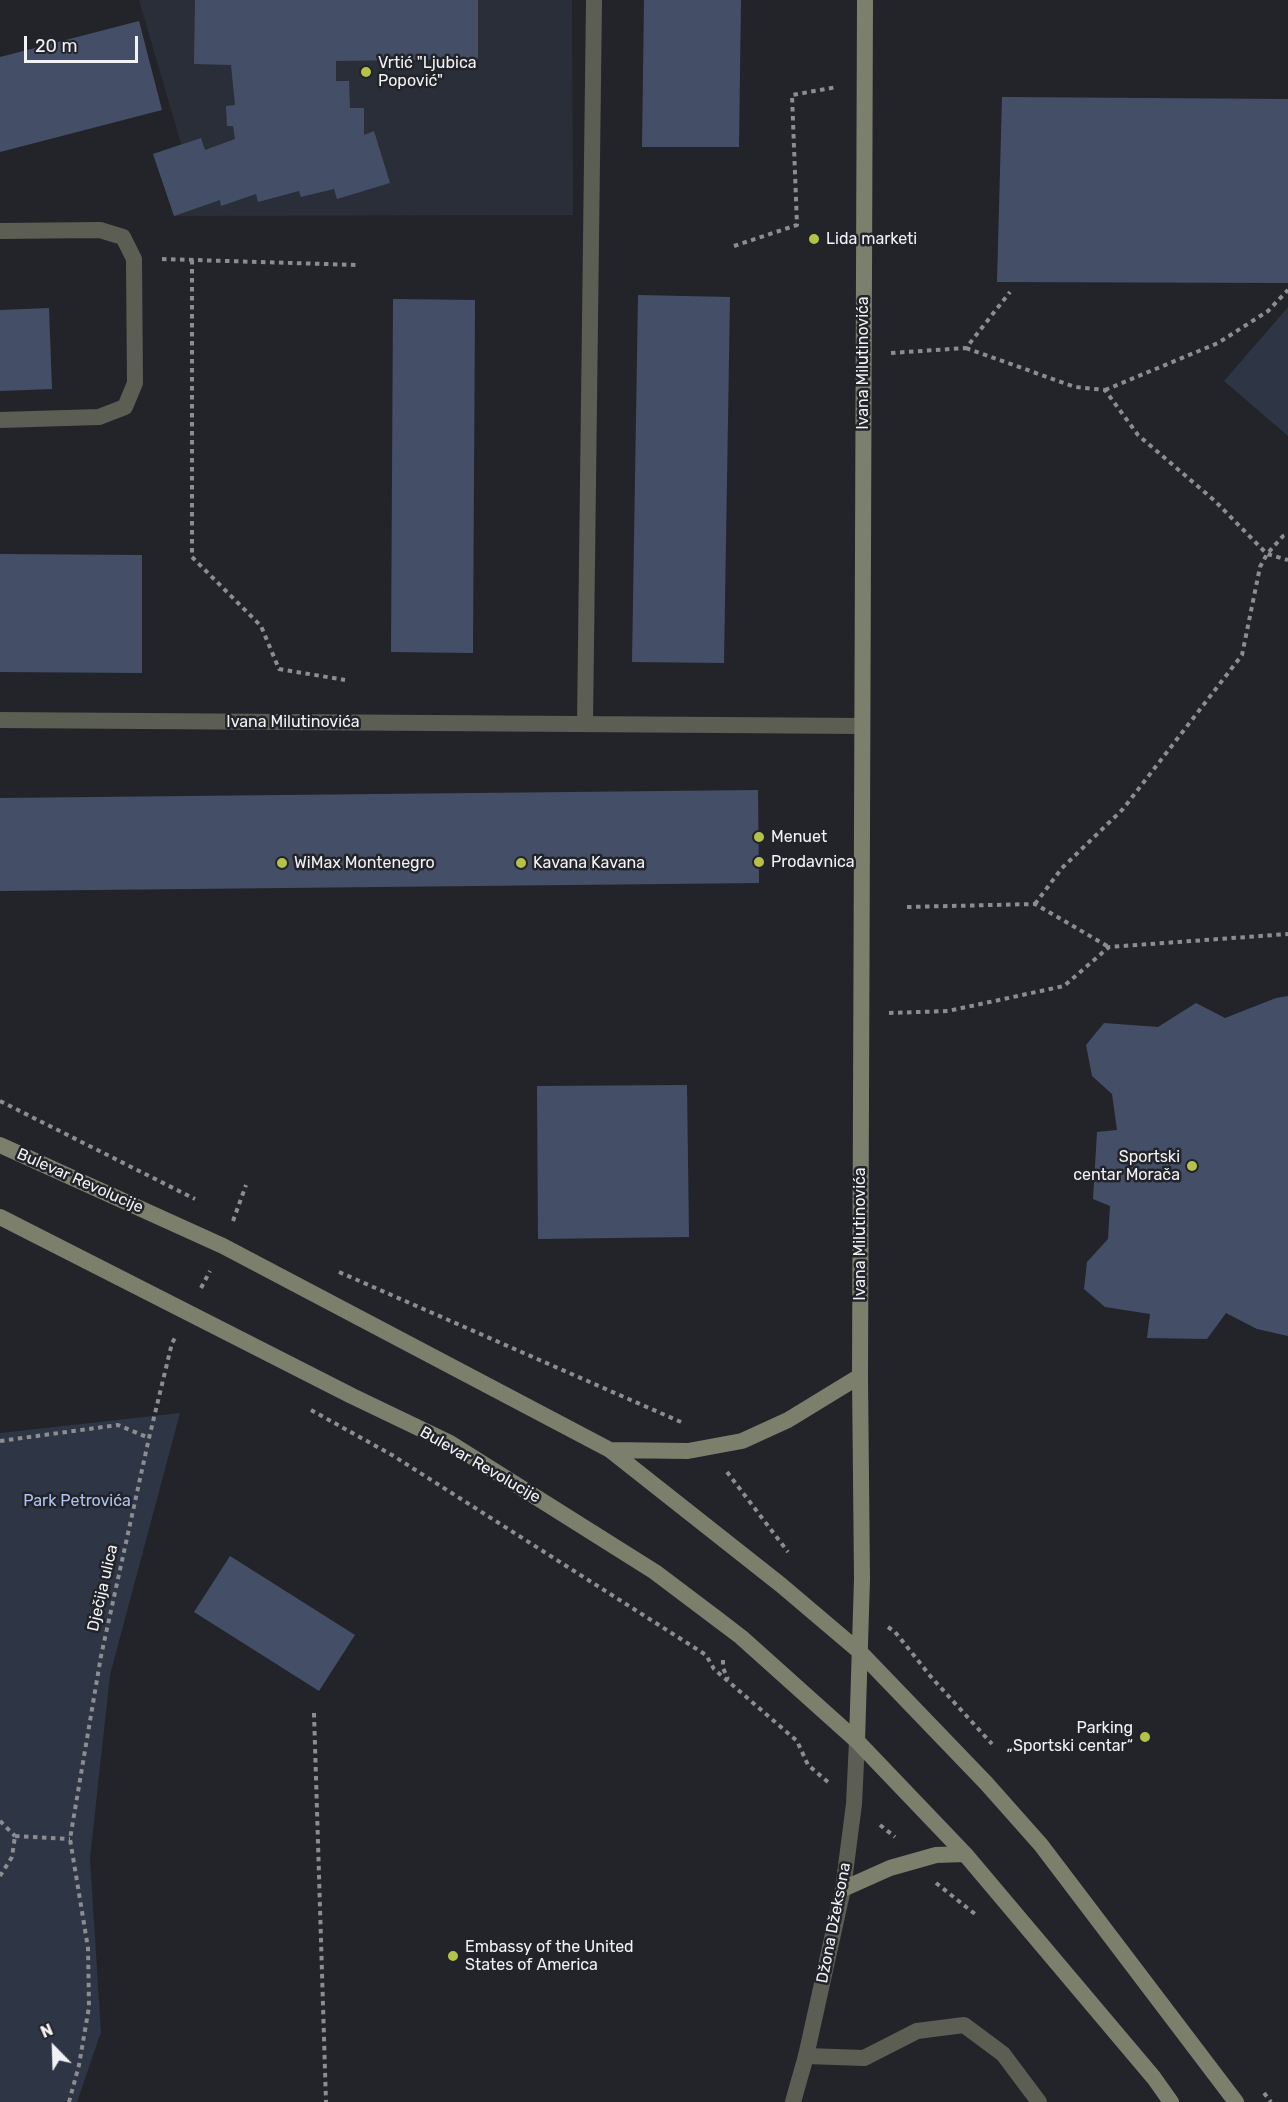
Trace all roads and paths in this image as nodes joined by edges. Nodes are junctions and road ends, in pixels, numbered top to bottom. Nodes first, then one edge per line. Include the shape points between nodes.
1 (594, 0) edge
2 (865, 0) edge
3 (864, 83) junction
4 (0, 231) edge
5 (734, 246) dead end
6 (134, 259) junction
7 (192, 260) junction
8 (357, 265) dead end
9 (1288, 290) edge
10 (1010, 292) dead end
11 (966, 348) junction
12 (864, 350) junction
13 (1105, 390) junction
14 (0, 420) edge
15 (1288, 534) edge
16 (1267, 554) junction
17 (1288, 560) edge
18 (345, 680) dead end
19 (0, 720) edge
20 (585, 723) junction
21 (862, 726) junction
22 (1035, 904) junction
23 (907, 907) dead end
24 (1288, 934) edge
25 (1109, 946) junction
26 (861, 1012) junction
27 (0, 1101) edge
28 (0, 1145) edge
29 (202, 1203) dead end
30 (0, 1217) edge
31 (233, 1219) dead end
32 (244, 1224) dead end
33 (339, 1272) dead end
34 (172, 1343) dead end
35 (860, 1376) junction
36 (309, 1409) dead end
37 (149, 1438) junction
38 (0, 1441) edge
39 (709, 1447) junction
40 (610, 1450) junction
41 (793, 1558) dead end
42 (860, 1652) junction
43 (314, 1713) dead end
44 (857, 1741) junction
45 (808, 1765) dead end
46 (0, 1821) edge
47 (15, 1836) junction
48 (70, 1839) junction
49 (965, 1854) junction
50 (0, 1876) edge
51 (843, 1889) junction
52 (806, 2056) junction
53 (69, 2102) edge
54 (326, 2102) edge
55 (793, 2102) edge
56 (1039, 2102) edge
57 (1170, 2102) edge
58 (1236, 2102) edge

1 - 20 street
2 - 3 main road, Ivana Milutinovića
3 - 5 path via 792,95 797,225
3 - 12 main road, Ivana Milutinovića
4 - 6 street via 100,230 123,237
6 - 7 path
6 - 14 street via 135,383 125,407 99,417
7 - 8 path
7 - 18 path via 192,556 261,626 279,669
9 - 13 path via 1268,311 1218,344
10 - 11 path
11 - 12 path via 882,353
11 - 13 path via 1075,387
12 - 21 main road, Ivana Milutinovića
13 - 16 path via 1138,435 1215,501
15 - 16 path
16 - 17 path
16 - 22 path via 1260,567 1242,655 1123,809 1062,868
19 - 20 street, Ivana Milutinovića
20 - 21 street, Ivana Milutinovića
21 - 26 main road, Ivana Milutinovića
22 - 23 path
22 - 25 path
24 - 25 path
25 - 26 path via 1064,986 948,1011
26 - 35 main road, Ivana Milutinovića
27 - 29 path
28 - 40 main road, Bulevar Revolucije via 223,1246
30 - 44 main road, Bulevar Revolucije via 450,1443 656,1572 741,1637
31 - 32 path
33 - 39 path via 695,1428
34 - 37 path, Dječija ulica
35 - 39 main road via 788,1420 742,1441
35 - 42 main road, Ivana Milutinovića
36 - 45 path via 392,1455 706,1655 714,1669 797,1741
37 - 38 path via 118,1425
37 - 48 path, Dječija ulica via 101,1656
39 - 40 main road via 688,1451
39 - 41 path
40 - 42 main road, Bulevar Revolucije
42 - 44 main road, Ivana Milutinovića
42 - 58 main road, Bulevar Revolucije via 1041,1845
43 - 54 path
44 - 49 main road, Bulevar Revolucije
44 - 51 street, Džona Džeksona
46 - 47 path
47 - 48 path
47 - 50 path via 12,1857
48 - 53 path, Dječija ulica via 88,1948 89,2007
49 - 51 main road via 936,1855 890,1868
49 - 57 main road, Bulevar Revolucije
51 - 52 street, Džona Džeksona
52 - 55 street, Džona Džeksona
52 - 56 street via 864,2058 917,2031 964,2025 1003,2054

